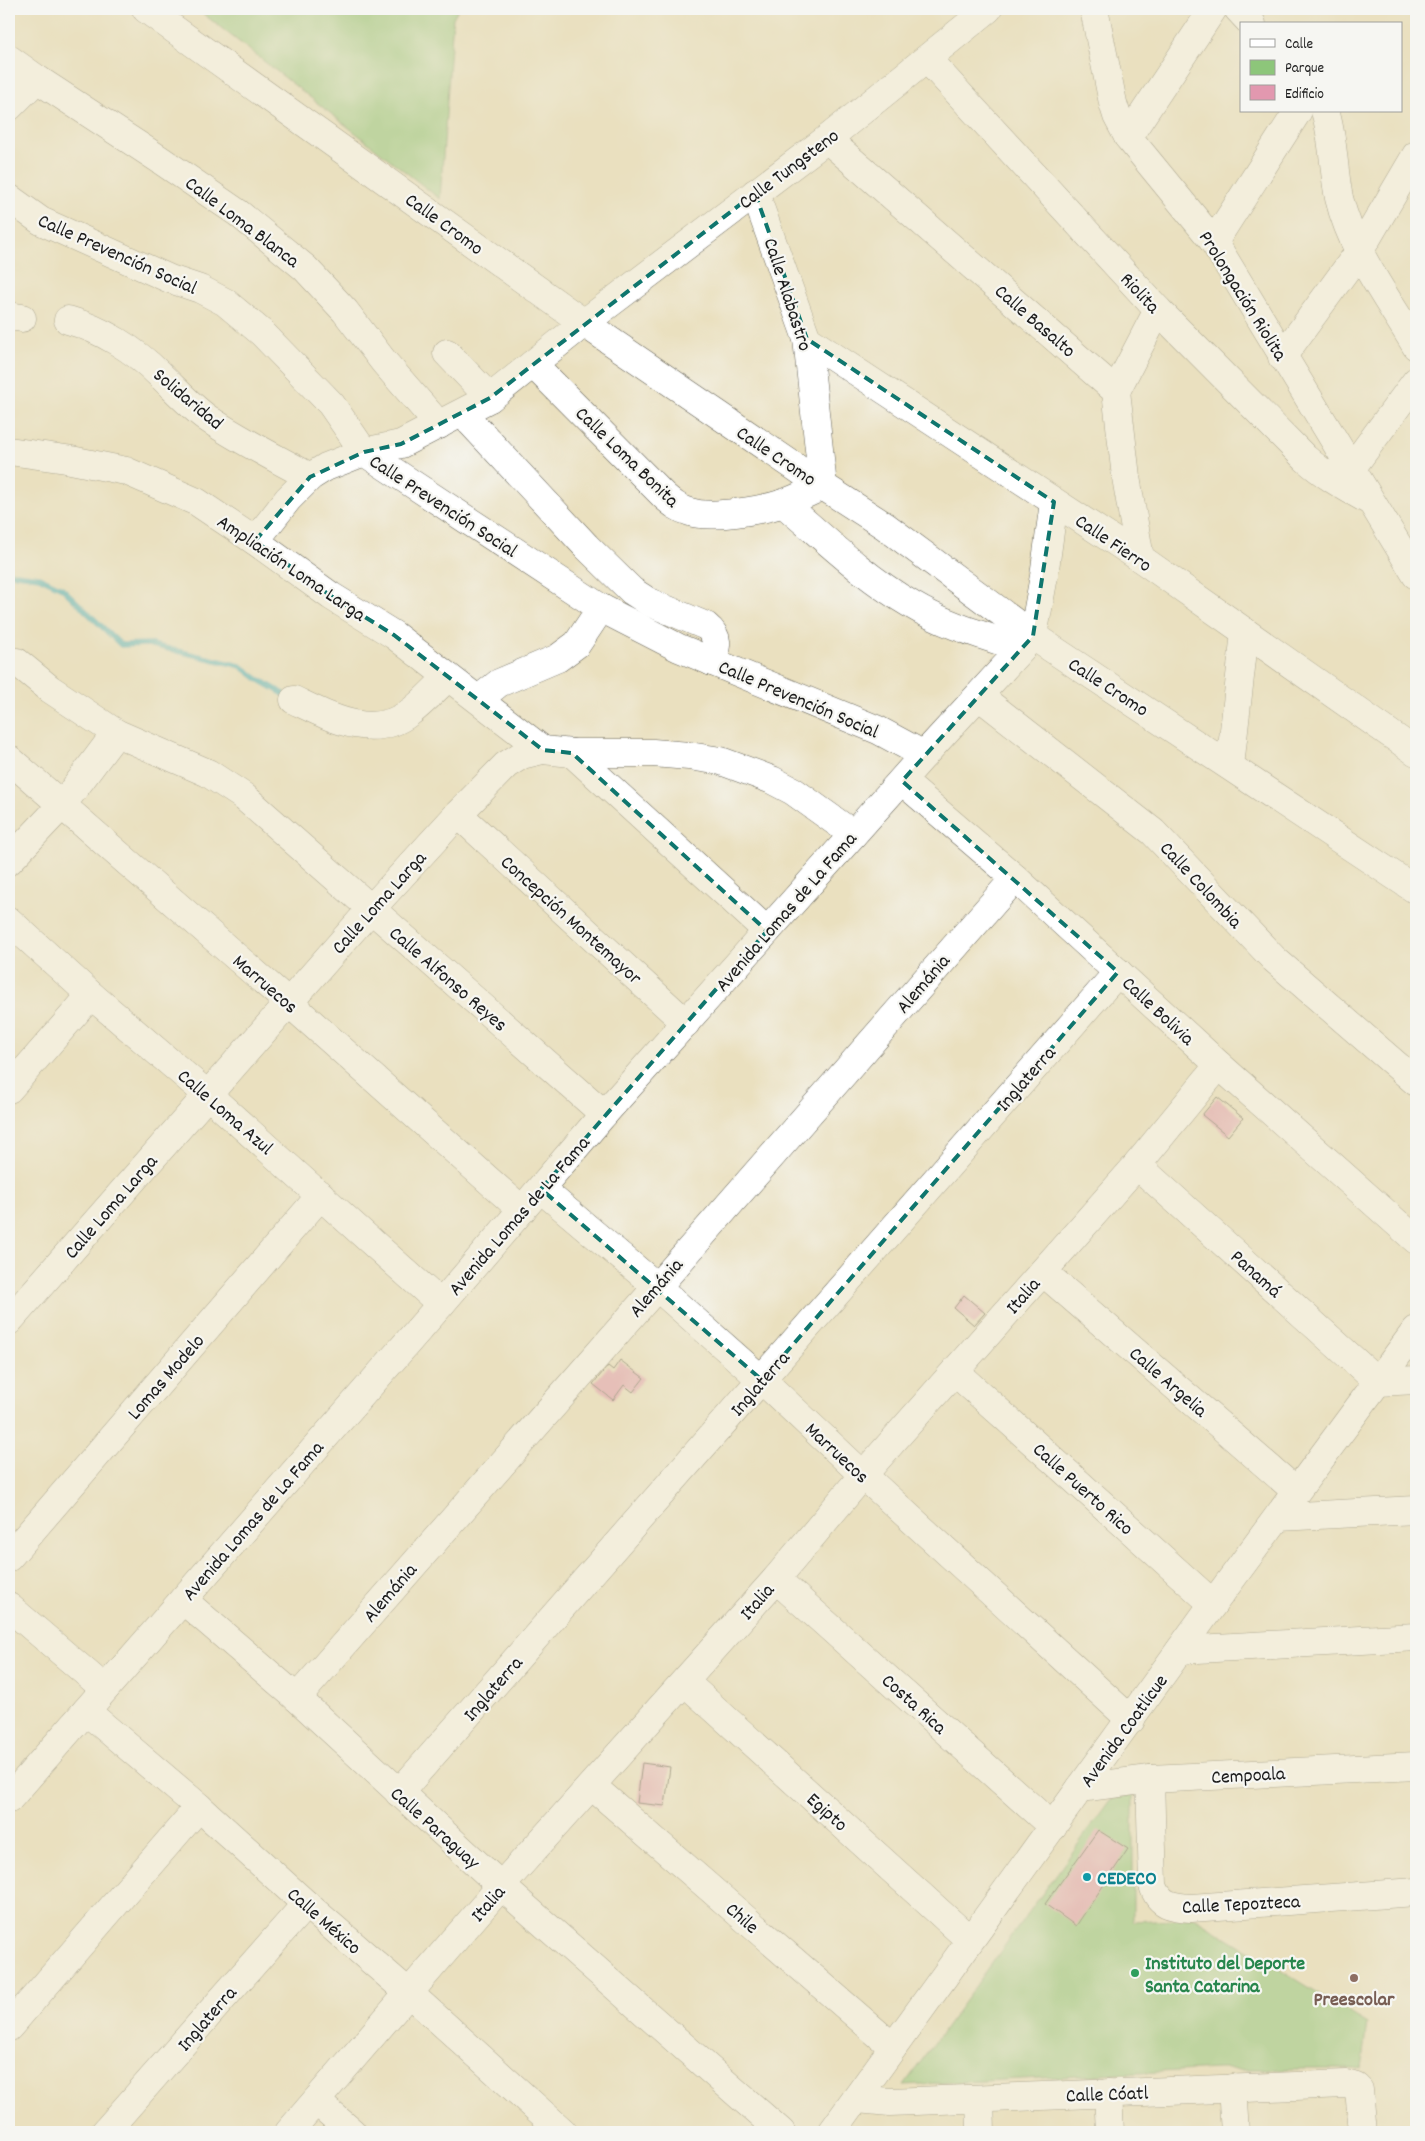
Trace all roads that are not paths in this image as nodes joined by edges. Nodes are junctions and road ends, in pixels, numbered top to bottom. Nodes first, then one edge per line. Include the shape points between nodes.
1 (146, 9) edge
2 (988, 9) edge
3 (1094, 9) edge
4 (1213, 9) edge
5 (1238, 9) edge
6 (1250, 22) edge
7 (9, 59) edge
8 (927, 59) junction
9 (37, 80) junction
10 (9, 107) edge
11 (1297, 112) edge
12 (1326, 112) edge
13 (1128, 137) junction
14 (827, 139) junction
15 (1416, 155) edge
16 (755, 193) junction
17 (9, 198) edge
18 (1214, 242) junction
19 (1359, 252) junction
20 (1158, 310) junction
21 (68, 320) dead end
22 (584, 323) junction
23 (807, 339) junction
24 (1416, 346) edge
25 (447, 354) dead end
26 (1282, 357) junction
27 (533, 364) junction
28 (1416, 381) edge
29 (1116, 391) junction
30 (490, 398) junction
31 (451, 419) junction
32 (9, 451) edge
33 (364, 452) junction
34 (1351, 469) junction
35 (310, 477) junction
36 (823, 486) junction
37 (1054, 502) junction
38 (1373, 503) junction
39 (783, 504) junction
40 (255, 541) junction
41 (1140, 558) junction
42 (1416, 575) edge
43 (600, 608) junction
44 (1245, 632) junction
45 (1027, 642) junction
46 (17, 662) dead end
47 (712, 662) junction
48 (448, 677) junction
49 (979, 696) junction
50 (478, 699) junction
51 (294, 700) dead end
52 (116, 733) junction
53 (544, 750) junction
54 (1416, 752) edge
55 (572, 753) junction
56 (924, 754) junction
57 (9, 759) edge
58 (1230, 766) junction
59 (902, 781) junction
60 (62, 805) junction
61 (458, 814) junction
62 (853, 834) junction
63 (9, 861) edge
64 (1015, 878) junction
65 (1416, 890) edge
66 (371, 909) junction
67 (9, 921) edge
68 (767, 931) junction
69 (1118, 972) junction
70 (91, 995) junction
71 (288, 1002) junction
72 (686, 1024) junction
73 (1219, 1066) junction
74 (1416, 1082) edge
75 (9, 1089) edge
76 (208, 1095) junction
77 (604, 1114) junction
78 (1137, 1165) junction
79 (541, 1189) junction
80 (321, 1195) junction
81 (522, 1210) junction
82 (1416, 1240) edge
83 (1042, 1272) junction
84 (656, 1286) junction
85 (442, 1304) junction
86 (9, 1321) edge
87 (1416, 1330) edge
88 (955, 1372) junction
89 (762, 1380) junction
90 (1416, 1380) edge
91 (1378, 1382) junction
92 (863, 1475) junction
93 (1296, 1491) junction
94 (1416, 1510) edge
95 (1278, 1517) junction
96 (9, 1556) edge
97 (776, 1579) junction
98 (182, 1600) junction
99 (1213, 1604) junction
100 (9, 1607) edge
101 (1416, 1637) edge
102 (1180, 1650) junction
103 (685, 1682) junction
104 (105, 1689) junction
105 (296, 1698) junction
106 (86, 1711) junction
107 (1131, 1720) junction
108 (1416, 1766) edge
109 (1150, 1779) junction
110 (592, 1786) junction
111 (1080, 1788) junction
112 (399, 1794) junction
113 (9, 1799) edge
114 (199, 1807) junction
115 (1053, 1827) junction
116 (502, 1886) junction
117 (1416, 1892) edge
118 (306, 1904) junction
119 (970, 1940) junction
120 (410, 1994) junction
121 (9, 2026) edge
122 (893, 2048) junction
123 (1232, 2088) junction
124 (1108, 2093) junction
125 (857, 2098) junction
126 (980, 2099) junction
127 (316, 2101) junction
128 (840, 2128) edge
129 (105, 2132) edge
130 (289, 2132) edge
131 (352, 2132) edge
132 (563, 2132) edge
133 (781, 2132) edge
134 (981, 2132) edge
135 (1110, 2132) edge
136 (1235, 2132) edge
137 (1363, 2132) edge

1 - 22 street, Calle Cromo
2 - 8 street, Calle Tungsteno
3 - 13 street, Prolongación Riolita via 1113,103
4 - 13 street
5 - 6 street
7 - 9 street, Calle Loma Blanca
8 - 14 street, Calle Tungsteno
8 - 20 street, Riolita
9 - 10 street
9 - 31 street, Calle Loma Blanca via 238,213 305,268 345,311 384,362
11 - 18 street
12 - 19 street via 1339,197
13 - 18 street, Prolongación Riolita
14 - 16 street, Calle Tungsteno
14 - 29 street, Calle Basalto
15 - 19 street
16 - 22 street, Calle Tungsteno
16 - 23 street, Calle Alabastro
17 - 33 street, Calle Prevención Social via 41,221 225,302 282,352 331,404
18 - 26 street, Prolongación Riolita
19 - 24 street
19 - 26 street
20 - 29 street
20 - 38 street, Riolita via 1318,470
21 - 35 street, Solidaridad via 117,342 140,357 208,418
22 - 27 street, Calle Tungsteno
22 - 36 street, Calle Cromo
23 - 36 street, Calle Alabastro
23 - 37 street, Calle Fierro
25 - 30 street
26 - 34 street, Prolongación Riolita
27 - 30 street, Calle Tungsteno
27 - 39 street, Calle Loma Bonita via 676,507 706,515
28 - 34 street
29 - 41 street
30 - 31 street, Calle Tungsteno
31 - 33 street, Calle Tungsteno via 401,444
31 - 47 street, Calle Loma Blanca via 632,591 713,632 717,648
32 - 40 street, Ampliación Loma Larga via 126,471 197,502
33 - 35 street, Calle Tungsteno
33 - 43 street, Calle Prevención Social
34 - 38 street, Prolongación Riolita
35 - 40 street, Calle Tungsteno
36 - 39 street, Calle Loma Bonita
36 - 45 street, Calle Cromo via 885,526
37 - 41 street, Calle Fierro
37 - 45 street via 1044,576
38 - 42 street, Prolongación Riolita
39 - 45 street via 852,564 912,606 942,620
40 - 48 street, Ampliación Loma Larga via 331,596 394,635
41 - 44 street, Calle Fierro
43 - 47 street, Calle Prevención Social
43 - 50 street via 577,644 558,658 499,683
44 - 54 street, Calle Fierro
44 - 58 street
45 - 49 street, Avenida Lomas de La Fama
45 - 58 street, Calle Cromo
46 - 52 street, Calle Alfonso Reyes via 50,689
47 - 56 street, Calle Prevención Social via 878,730
48 - 50 street, Ampliación Loma Larga
48 - 51 street via 409,713 381,726 349,723
49 - 56 street, Avenida Lomas de La Fama
49 - 74 street, Calle Colombia via 1153,832 1274,959
50 - 53 street, Ampliación Loma Larga
52 - 60 street
52 - 66 street, Calle Alfonso Reyes via 177,758 225,783
53 - 55 street, Calle Loma Larga
53 - 61 street, Calle Loma Larga via 522,755 506,765
55 - 62 street, Calle Loma Larga via 662,754 721,762 793,791
55 - 68 street
56 - 59 street, Avenida Lomas de La Fama
57 - 60 street, Marruecos
58 - 65 street, Calle Cromo
59 - 62 street, Avenida Lomas de La Fama
59 - 64 street, Calle Bolivia
60 - 63 street
60 - 71 street, Marruecos
61 - 66 street, Calle Loma Larga
61 - 72 street, Concepción Montemayor
62 - 68 street, Avenida Lomas de La Fama
64 - 69 street, Calle Bolivia
64 - 84 street, Alemánia
66 - 71 street, Calle Loma Larga
66 - 77 street, Calle Alfonso Reyes
67 - 70 street, Calle Loma Azul
68 - 72 street, Avenida Lomas de La Fama
69 - 73 street, Calle Bolivia
69 - 89 street, Inglaterra
70 - 75 street
70 - 76 street, Calle Loma Azul
71 - 76 street, Calle Loma Larga
71 - 81 street, Marruecos
72 - 77 street, Avenida Lomas de La Fama
73 - 78 street, Italia
73 - 82 street, Calle Bolivia
76 - 80 street, Calle Loma Azul
76 - 86 street, Calle Loma Larga
77 - 79 street, Avenida Lomas de La Fama
78 - 83 street, Italia
78 - 91 street, Panamá
79 - 81 street, Avenida Lomas de La Fama
79 - 84 street, Marruecos
80 - 85 street, Calle Loma Azul
80 - 96 street, Lomas Modelo
81 - 85 street, Avenida Lomas de La Fama
83 - 88 street, Italia
83 - 93 street, Calle Argelia
84 - 89 street, Marruecos
84 - 105 street, Alemánia
85 - 98 street, Avenida Lomas de La Fama
87 - 91 street, Avenida Coatlicue
88 - 92 street, Italia
88 - 99 street, Calle Puerto Rico
89 - 92 street, Marruecos
89 - 112 street, Inglaterra
90 - 91 street
91 - 93 street, Avenida Coatlicue
92 - 97 street, Italia
92 - 107 street, Marruecos
93 - 95 street, Avenida Coatlicue
94 - 95 street
95 - 99 street, Avenida Coatlicue
97 - 103 street, Italia
97 - 115 street, Costa Rica
98 - 104 street, Avenida Lomas de La Fama
98 - 105 street, Calle Paraguay
99 - 102 street, Avenida Coatlicue
100 - 104 street
101 - 102 street
102 - 107 street, Avenida Coatlicue
103 - 110 street, Italia
103 - 119 street, Egipto
104 - 106 street, Avenida Lomas de La Fama
105 - 112 street, Calle Paraguay
106 - 113 street, Avenida Lomas de La Fama
106 - 114 street, Calle México
107 - 111 street, Avenida Coatlicue
108 - 109 street, Cempoala
109 - 111 street, Cempoala
109 - 117 street, Calle Tepozteca via 1153,1885 1164,1904 1191,1908
110 - 116 street, Italia
110 - 122 street, Chile
111 - 115 street, Avenida Coatlicue
112 - 116 street, Calle Paraguay
114 - 118 street, Calle México
114 - 121 street
115 - 119 street, Avenida Coatlicue
116 - 120 street, Italia
116 - 133 street, Calle Paraguay
118 - 120 street, Calle México
118 - 129 street, Inglaterra
119 - 122 street, Avenida Coatlicue
120 - 127 street, Italia
120 - 132 street, Calle México
122 - 125 street, Avenida Coatlicue
123 - 124 street, Calle Cóatl
123 - 136 street
123 - 137 street, Calle Cóatl via 1346,2084 1356,2087 1361,2096
124 - 126 street, Calle Cóatl
124 - 135 street
125 - 126 street, Calle Cóatl via 890,2102
125 - 128 street, Avenida Coatlicue
126 - 134 street
127 - 130 street, Italia
127 - 131 street

